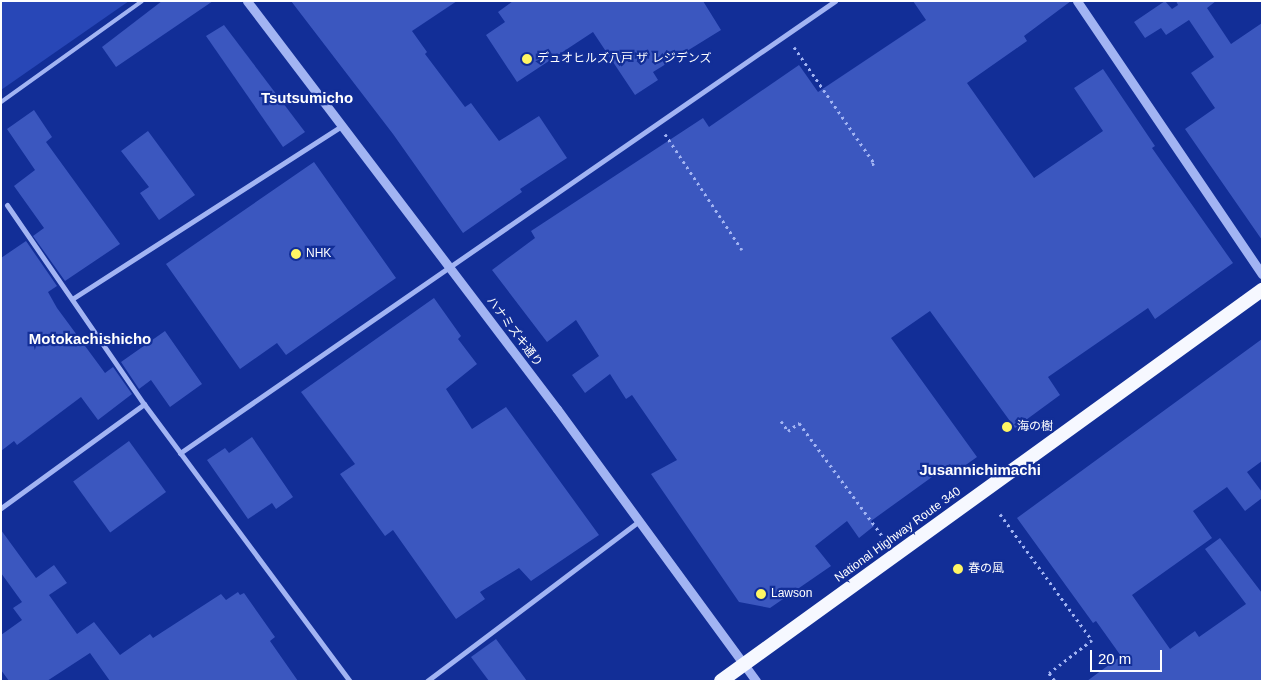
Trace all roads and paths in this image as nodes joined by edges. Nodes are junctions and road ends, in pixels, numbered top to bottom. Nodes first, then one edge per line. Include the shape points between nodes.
1 (142, 1) edge
2 (247, 1) edge
3 (836, 1) edge
4 (1077, 1) edge
5 (786, 35) junction
6 (1, 102) edge
7 (658, 123) junction
8 (343, 125) junction
9 (870, 166) dead end
10 (7, 205) dead end
11 (742, 250) dead end
12 (449, 266) junction
13 (1262, 274) edge
14 (1262, 290) edge
15 (72, 299) junction
16 (144, 404) junction
17 (781, 421) dead end
18 (180, 452) junction
19 (1, 508) edge
20 (1000, 514) dead end
21 (638, 522) junction
22 (883, 537) dead end
23 (744, 664) junction
24 (350, 681) edge
25 (427, 681) edge
26 (721, 681) edge
27 (756, 681) edge
28 (1055, 681) edge

1 - 6 lane
2 - 8 street, ハナミズキ通り
3 - 5 street
4 - 13 street
5 - 7 street
5 - 9 path via 874,163
7 - 11 path
7 - 12 street
8 - 12 street, ハナミズキ通り
8 - 15 street
10 - 15 street
12 - 18 street
12 - 21 street, ハナミズキ通り
14 - 23 highway, National Highway Route 340
15 - 16 street
16 - 18 street
16 - 19 street
17 - 22 path via 788,431 799,423
18 - 24 street
20 - 28 path via 1092,640 1049,673
21 - 23 street, ハナミズキ通り
21 - 25 street
23 - 26 highway, National Highway Route 340
23 - 27 street, ハナミズキ通り

